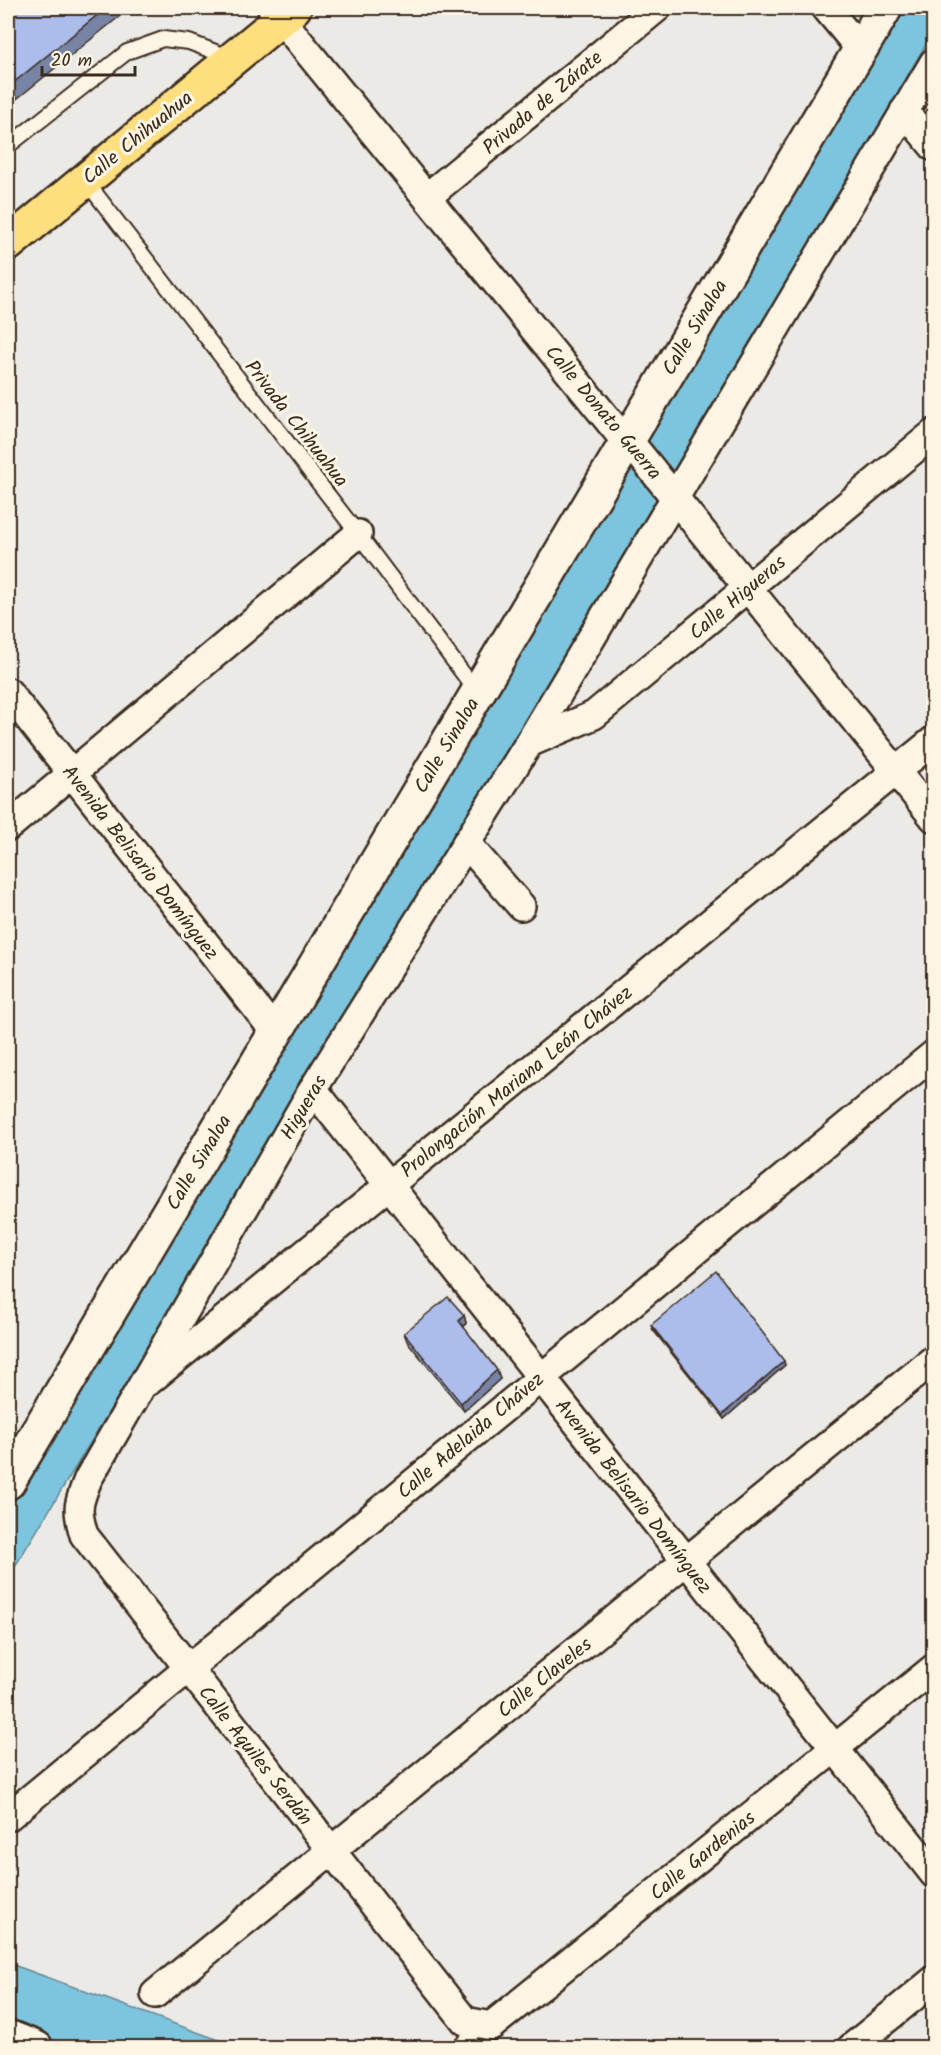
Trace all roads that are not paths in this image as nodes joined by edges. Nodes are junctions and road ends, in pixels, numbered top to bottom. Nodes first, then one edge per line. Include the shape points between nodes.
1 (657, 8) edge
2 (826, 8) edge
3 (885, 8) edge
4 (282, 11) edge
5 (860, 48) junction
6 (232, 58) junction
7 (933, 62) edge
8 (904, 111) junction
9 (8, 146) edge
10 (933, 147) edge
11 (84, 180) junction
12 (427, 197) junction
13 (8, 244) edge
14 (933, 433) edge
15 (632, 446) junction
16 (670, 491) junction
17 (358, 534) junction
18 (748, 588) junction
19 (8, 692) edge
20 (477, 692) junction
21 (933, 740) edge
22 (529, 743) junction
23 (895, 771) junction
24 (72, 773) junction
25 (933, 818) edge
26 (8, 827) edge
27 (466, 843) junction
28 (521, 906) dead end
29 (275, 1032) junction
30 (933, 1054) edge
31 (313, 1089) junction
32 (388, 1185) junction
33 (933, 1359) edge
34 (540, 1377) junction
35 (137, 1392) junction
36 (12, 1461) edge
37 (88, 1479) joint
38 (686, 1561) junction
39 (188, 1668) junction
40 (933, 1668) edge
41 (834, 1749) junction
42 (8, 1816) edge
43 (331, 1851) junction
44 (933, 1874) edge
45 (933, 1980) edge
46 (155, 1994) dead end
47 (472, 2023) junction
48 (8, 2037) edge
49 (36, 2048) edge
50 (459, 2048) edge
51 (851, 2048) edge

1 - 12 street, Privada de Zárate
2 - 5 street
3 - 5 street, Calle Sinaloa
4 - 6 main road, Calle Chihuahua
4 - 12 street, Calle Donato Guerra
5 - 15 street, Calle Sinaloa
6 - 9 lane via 189,42 164,39 127,52
6 - 11 main road, Calle Chihuahua
7 - 8 street, Higueras
8 - 10 street
8 - 16 street, Higueras
11 - 13 main road, Calle Chihuahua
11 - 17 lane, Privada Chihuahua
12 - 15 street, Calle Donato Guerra
14 - 18 street, Calle Higueras
15 - 16 street, Calle Donato Guerra
15 - 20 street, Calle Sinaloa
16 - 18 street, Calle Donato Guerra
16 - 22 street, Higueras
17 - 20 lane, Privada Chihuahua
17 - 24 street
18 - 22 street, Calle Higueras via 594,715
18 - 23 street, Calle Donato Guerra
19 - 24 street, Avenida Belisario Domínguez
20 - 29 street, Calle Sinaloa
21 - 23 street, Prolongación Mariana León Chávez
22 - 27 street, Higueras
23 - 25 street, Calle Donato Guerra
23 - 32 street, Prolongación Mariana León Chávez
24 - 26 street
24 - 29 street, Avenida Belisario Domínguez
27 - 28 street
27 - 31 street, Higueras
29 - 36 street, Calle Sinaloa
30 - 34 street, Calle Adelaida Chávez
31 - 32 street, Avenida Belisario Domínguez
31 - 35 street, Higueras
32 - 34 street, Avenida Belisario Domínguez
32 - 35 street, Prolongación Mariana León Chávez
33 - 38 street, Calle Claveles
34 - 38 street, Avenida Belisario Domínguez
34 - 39 street, Calle Adelaida Chávez
35 - 37 street, Higueras
37 - 39 street, Calle Aquiles Serdán via 77,1515 84,1535
38 - 41 street, Avenida Belisario Domínguez
38 - 43 street, Calle Claveles
39 - 42 street, Calle Adelaida Chávez
39 - 43 street, Calle Aquiles Serdán
40 - 41 street, Calle Gardenias
41 - 44 street, Avenida Belisario Domínguez
41 - 47 street, Calle Gardenias via 491,2026
43 - 46 street, Calle Claveles
43 - 47 street, Calle Aquiles Serdán
45 - 51 street
47 - 50 lane
48 - 49 street

